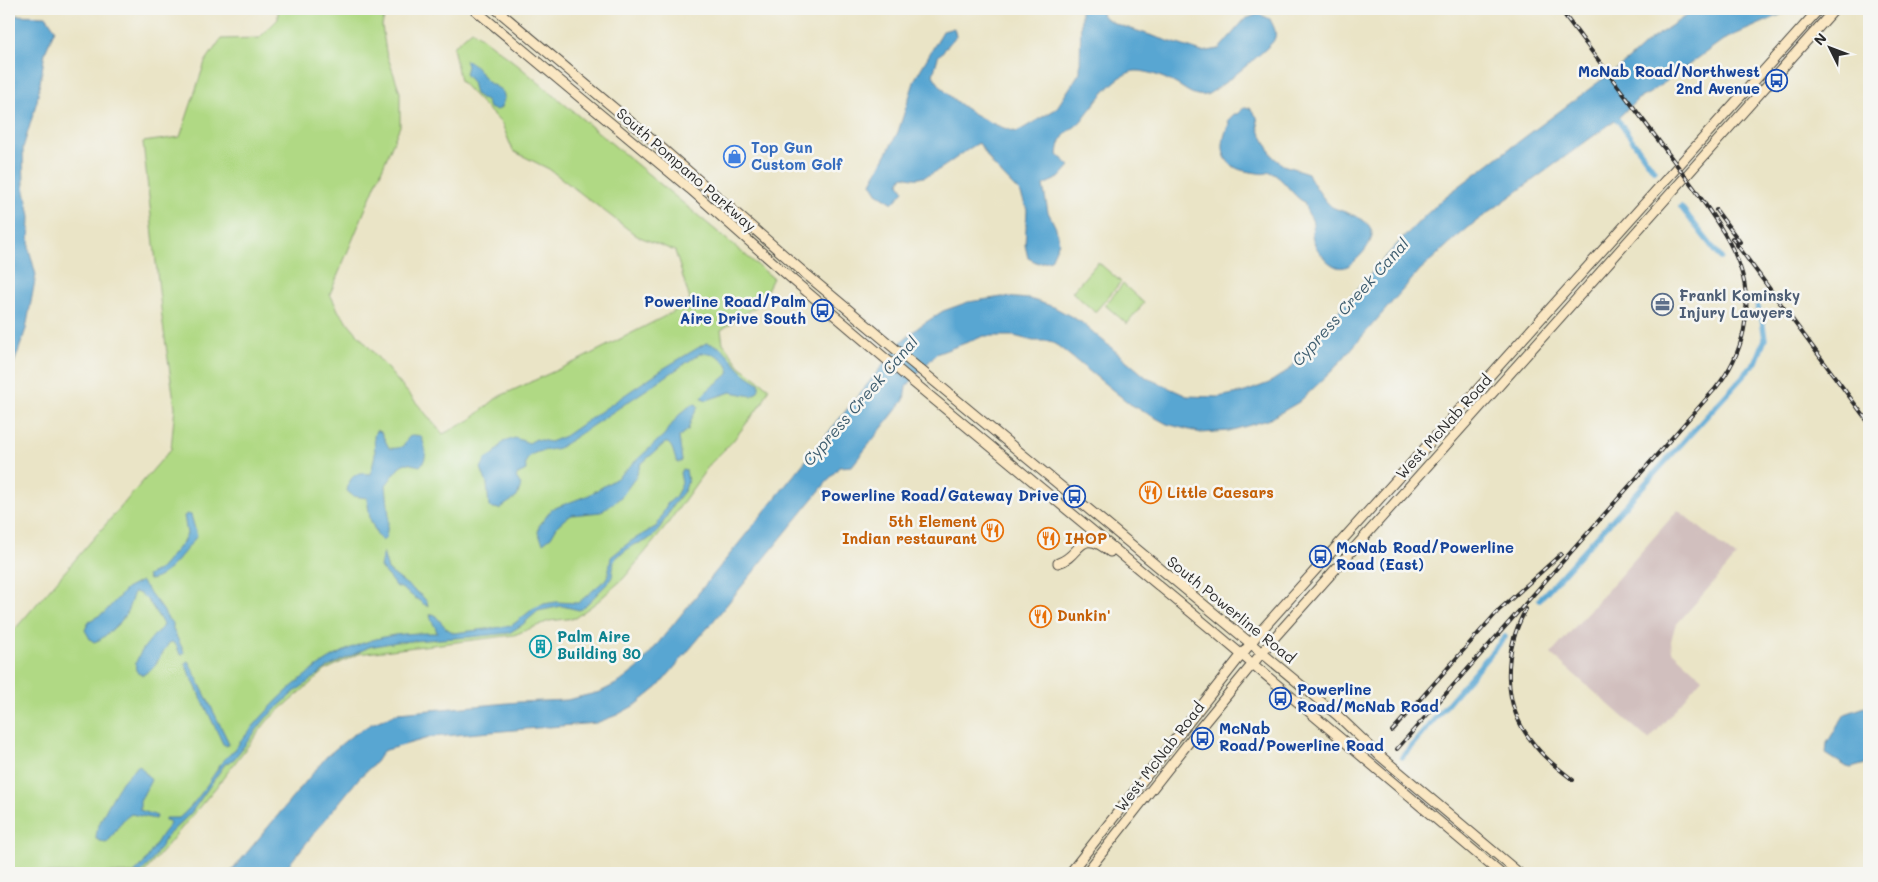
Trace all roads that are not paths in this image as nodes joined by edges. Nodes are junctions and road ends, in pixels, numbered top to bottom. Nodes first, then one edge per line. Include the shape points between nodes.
1 (474, 9) edge
2 (496, 9) edge
3 (1819, 9) edge
4 (1835, 9) edge
5 (1646, 202) junction
6 (1655, 210) junction
7 (922, 372) joint
8 (913, 382) joint
9 (1058, 563) dead end
10 (1143, 572) junction
11 (1251, 643) junction
12 (1262, 652) junction
13 (1242, 656) junction
14 (1252, 664) junction
15 (1070, 873) edge
16 (1086, 873) edge
17 (1500, 873) edge
18 (1519, 873) edge

1 - 8 main road, South Pompano Parkway
2 - 7 main road, South Pompano Parkway
3 - 5 main road, West McNab Road
4 - 6 main road, West McNab Road
5 - 6 main road
5 - 11 main road, West McNab Road
6 - 12 main road, West McNab Road
7 - 11 main road, South Powerline Road
8 - 10 main road, South Powerline Road
9 - 10 main road via 1065,561 1078,546 1091,542 1101,545 1132,570
10 - 13 main road, South Powerline Road
11 - 12 main road, South Powerline Road
11 - 13 main road, West McNab Road
12 - 14 main road, West McNab Road
12 - 18 main road, South Powerline Road
13 - 14 main road, South Powerline Road
13 - 15 main road, West McNab Road
14 - 16 main road, West McNab Road
14 - 17 main road, South Powerline Road

